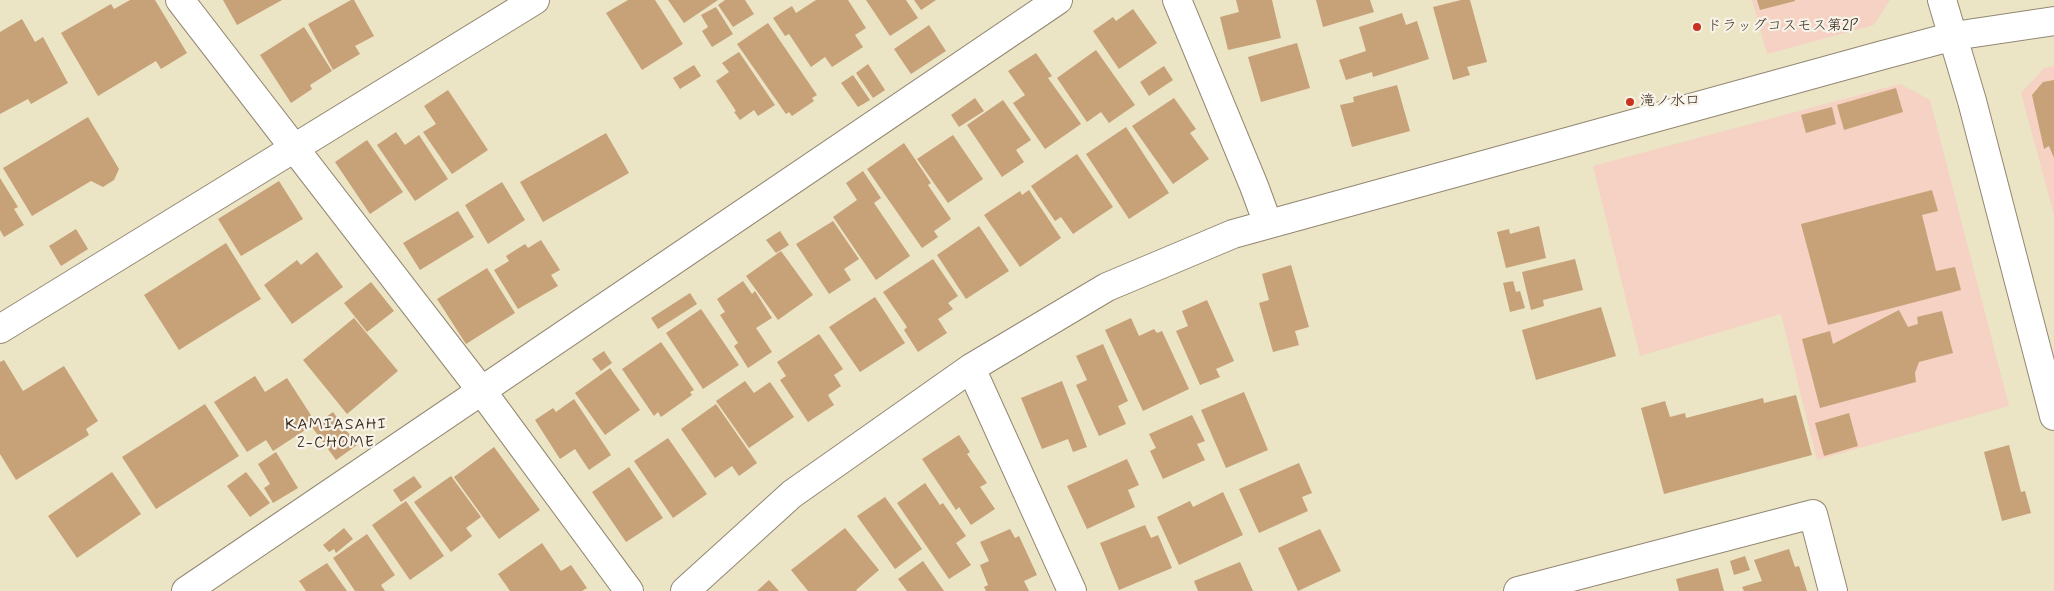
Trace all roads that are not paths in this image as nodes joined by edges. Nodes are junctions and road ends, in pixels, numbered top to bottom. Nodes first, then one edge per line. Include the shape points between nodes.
1 (180, 0) edge
2 (535, 0) edge
3 (1058, 0) edge
4 (1177, 0) edge
5 (1942, 0) edge
6 (2054, 21) edge
7 (1954, 36) junction
8 (295, 148) junction
9 (1268, 224) junction
10 (0, 329) edge
11 (972, 368) junction
12 (481, 390) junction
13 (2054, 416) edge
14 (186, 591) edge
15 (629, 591) edge
16 (684, 591) edge
17 (1072, 591) edge
18 (1518, 591) edge
19 (1833, 591) edge

1 - 8 street
2 - 8 street
3 - 12 street
4 - 9 street
5 - 7 street
6 - 7 street
7 - 9 street
7 - 13 street
8 - 10 street
8 - 12 street
9 - 11 street via 1233,234 1107,287
11 - 16 street via 792,494
11 - 17 street
12 - 14 street
12 - 15 street
18 - 19 street via 1813,514

